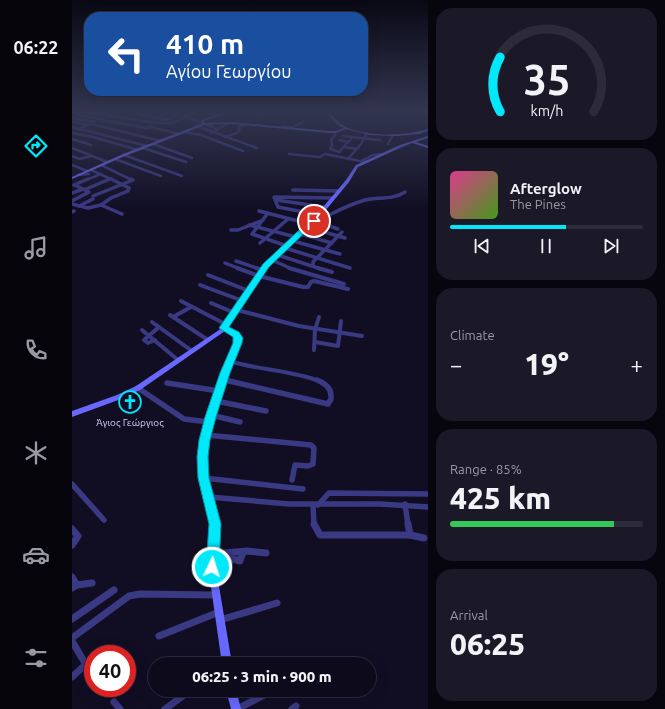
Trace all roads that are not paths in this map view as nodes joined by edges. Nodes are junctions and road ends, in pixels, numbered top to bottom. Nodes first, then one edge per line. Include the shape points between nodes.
1 (88, 144) edge
2 (118, 144) edge
3 (134, 144) edge
4 (152, 144) joint
5 (225, 144) edge
6 (245, 144) joint
7 (332, 144) edge
8 (346, 144) edge
9 (360, 144) edge
10 (406, 144) edge
11 (418, 144) edge
12 (91, 145) dead end
13 (145, 147) junction
14 (344, 147) junction
15 (428, 147) edge
16 (236, 148) junction
17 (257, 148) dead end
18 (73, 150) edge
19 (138, 150) junction
20 (356, 150) junction
21 (243, 151) dead end
22 (340, 152) junction
23 (289, 154) dead end
24 (124, 155) junction
25 (72, 156) edge
26 (91, 156) junction
27 (336, 156) junction
28 (192, 158) dead end
29 (114, 159) junction
30 (348, 159) junction
31 (107, 162) junction
32 (186, 162) dead end
33 (363, 162) junction
34 (100, 165) junction
35 (73, 166) edge
36 (78, 167) junction
37 (72, 170) edge
38 (89, 172) junction
39 (101, 174) junction
40 (161, 176) dead end
41 (182, 176) dead end
42 (72, 178) edge
43 (111, 179) junction
44 (121, 184) junction
45 (73, 185) edge
46 (85, 189) junction
47 (293, 190) dead end
48 (339, 191) junction
49 (405, 192) dead end
50 (72, 193) edge
51 (291, 198) junction
52 (332, 198) junction
53 (275, 200) junction
54 (284, 201) junction
55 (72, 203) edge
56 (102, 205) junction
57 (79, 206) junction
58 (277, 206) junction
59 (301, 207) dead end
60 (324, 207) junction
61 (259, 211) dead end
62 (301, 212) junction
63 (268, 213) junction
64 (122, 214) dead end
65 (319, 215) junction
66 (288, 219) junction
67 (263, 220) junction
68 (312, 224) junction
69 (249, 225) junction
70 (257, 227) junction
71 (338, 229) dead end
72 (231, 230) dead end
73 (275, 231) junction
74 (342, 232) dead end
75 (338, 236) junction
76 (296, 237) junction
77 (265, 238) junction
78 (345, 238) dead end
79 (260, 243) dead end
80 (332, 243) junction
81 (286, 247) junction
82 (325, 250) junction
83 (340, 254) dead end
84 (278, 255) junction
85 (318, 258) junction
86 (272, 260) junction
87 (236, 261) dead end
88 (225, 263) dead end
89 (313, 266) junction
90 (350, 268) dead end
91 (263, 270) junction
92 (332, 272) dead end
93 (208, 275) dead end
94 (258, 276) junction
95 (344, 284) dead end
96 (200, 285) dead end
97 (348, 289) dead end
98 (249, 291) junction
99 (243, 301) junction
100 (181, 302) dead end
101 (211, 302) dead end
102 (192, 307) junction
103 (236, 312) junction
104 (318, 317) dead end
105 (341, 321) dead end
106 (152, 322) dead end
107 (159, 327) junction
108 (224, 328) junction
109 (142, 330) dead end
110 (315, 330) junction
111 (339, 333) junction
112 (150, 336) junction
113 (362, 336) dead end
114 (155, 340) junction
115 (208, 340) junction
116 (315, 342) junction
117 (194, 350) junction
118 (314, 350) dead end
119 (178, 360) junction
120 (229, 362) junction
121 (223, 380) junction
122 (167, 383) dead end
123 (138, 388) junction
124 (220, 391) junction
125 (216, 401) junction
126 (266, 411) dead end
127 (72, 414) edge
128 (210, 418) junction
129 (240, 422) dead end
130 (206, 435) junction
131 (204, 478) junction
132 (292, 480) dead end
133 (72, 484) edge
134 (303, 489) dead end
135 (428, 494) edge
136 (209, 497) junction
137 (405, 504) junction
138 (316, 505) junction
139 (428, 507) edge
140 (104, 520) dead end
141 (72, 529) edge
142 (410, 535) junction
143 (424, 538) dead end
144 (72, 545) edge
145 (266, 553) dead end
146 (217, 554) junction
147 (72, 577) edge
148 (92, 583) dead end
149 (74, 586) edge
150 (114, 590) dead end
151 (216, 595) junction
152 (277, 603) dead end
153 (220, 616) junction
154 (72, 619) edge
155 (159, 636) dead end
156 (72, 640) edge
157 (226, 657) edge
158 (72, 677) edge
159 (181, 697) edge
160 (233, 697) edge
161 (260, 697) edge
162 (114, 702) dead end
163 (120, 709) edge
164 (165, 709) edge
165 (237, 709) edge

1 - 12 street
2 - 19 street
3 - 13 street
4 - 13 street
4 - 28 street
5 - 16 street
6 - 16 street
6 - 17 street
7 - 22 street via 330,149
8 - 14 street
9 - 20 street
10 - 33 street
11 - 15 street
13 - 19 street
13 - 32 street
14 - 20 street
14 - 22 street
16 - 21 street
18 - 26 street
19 - 24 street
20 - 30 street
22 - 27 street
23 - 27 street
24 - 29 street
24 - 41 street
25 - 26 street via 80,159
26 - 31 street
27 - 30 street
29 - 31 street
29 - 40 street
30 - 33 street
31 - 34 street
33 - 48 street
34 - 38 street
34 - 44 street via 132,180
35 - 36 street
36 - 37 street
36 - 38 street
38 - 39 street
38 - 42 street
39 - 43 street
39 - 45 street
43 - 44 street
43 - 46 street
44 - 56 street via 129,190
44 - 57 street
45 - 46 street
46 - 50 street
46 - 55 street via 88,194
47 - 48 street
48 - 52 street
49 - 68 street via 393,199 373,199 349,206
51 - 52 street
51 - 53 street via 274,197
51 - 54 street
52 - 60 street
53 - 54 street
53 - 58 street
54 - 58 street
54 - 60 street
55 - 57 street
56 - 57 street via 88,208
56 - 64 street
58 - 62 street
59 - 62 street
60 - 65 street
61 - 63 street
62 - 65 street
63 - 66 street
63 - 67 street
65 - 68 street
66 - 68 street
66 - 73 street
67 - 69 street
67 - 70 street
68 - 71 street
68 - 75 street
68 - 76 street
69 - 70 street
69 - 72 street
70 - 73 street
70 - 77 street via 252,234
73 - 76 street
73 - 77 street
74 - 75 street
75 - 78 street
75 - 80 street
76 - 80 street
76 - 81 street
76 - 82 street
77 - 79 street
77 - 81 street
80 - 82 street
81 - 84 street
81 - 85 street
82 - 83 street
82 - 85 street
84 - 86 street
84 - 89 street
85 - 89 street
85 - 90 street
86 - 91 street
86 - 95 street via 286,267
87 - 91 street
88 - 94 street
89 - 92 street
91 - 94 street
93 - 98 street
94 - 97 street via 307,288 314,281
94 - 98 street
96 - 99 street
98 - 99 street
99 - 103 street
100 - 102 street
101 - 103 street
102 - 108 street
102 - 115 street via 171,316
103 - 108 street
103 - 110 street
104 - 110 street
105 - 111 street
106 - 107 street
107 - 112 street
107 - 117 street
108 - 115 street
108 - 117 street via 211,342
108 - 120 street via 238,338
109 - 112 street
110 - 111 street
110 - 116 street
111 - 113 street
111 - 116 street via 337,346
112 - 114 street
112 - 114 street via 145,342
114 - 119 street
115 - 117 street
116 - 118 street
117 - 119 street
119 - 123 street
120 - 121 street
120 - 121 street via 324,384 329,388 331,400 328,404
121 - 124 street
122 - 124 street
123 - 127 street
123 - 128 street via 184,419
124 - 125 street
125 - 126 street
125 - 128 street
128 - 129 street
128 - 130 street
130 - 131 street via 202,457
130 - 132 street via 311,445 314,448 313,464 295,465
131 - 134 street
131 - 136 street
133 - 140 street
135 - 138 street via 330,493
136 - 138 street
136 - 146 street via 215,524
137 - 138 street
137 - 139 street
137 - 142 street
138 - 142 street via 314,525 320,535
141 - 144 street via 78,536
142 - 143 street
145 - 146 street via 243,552 240,561
146 - 151 street via 212,567
147 - 149 street
148 - 149 street
150 - 154 street
151 - 153 street
151 - 156 street via 129,596
152 - 153 street
153 - 155 street
153 - 157 street
156 - 158 street via 85,663
159 - 164 street
160 - 165 street
161 - 165 street
162 - 163 street

